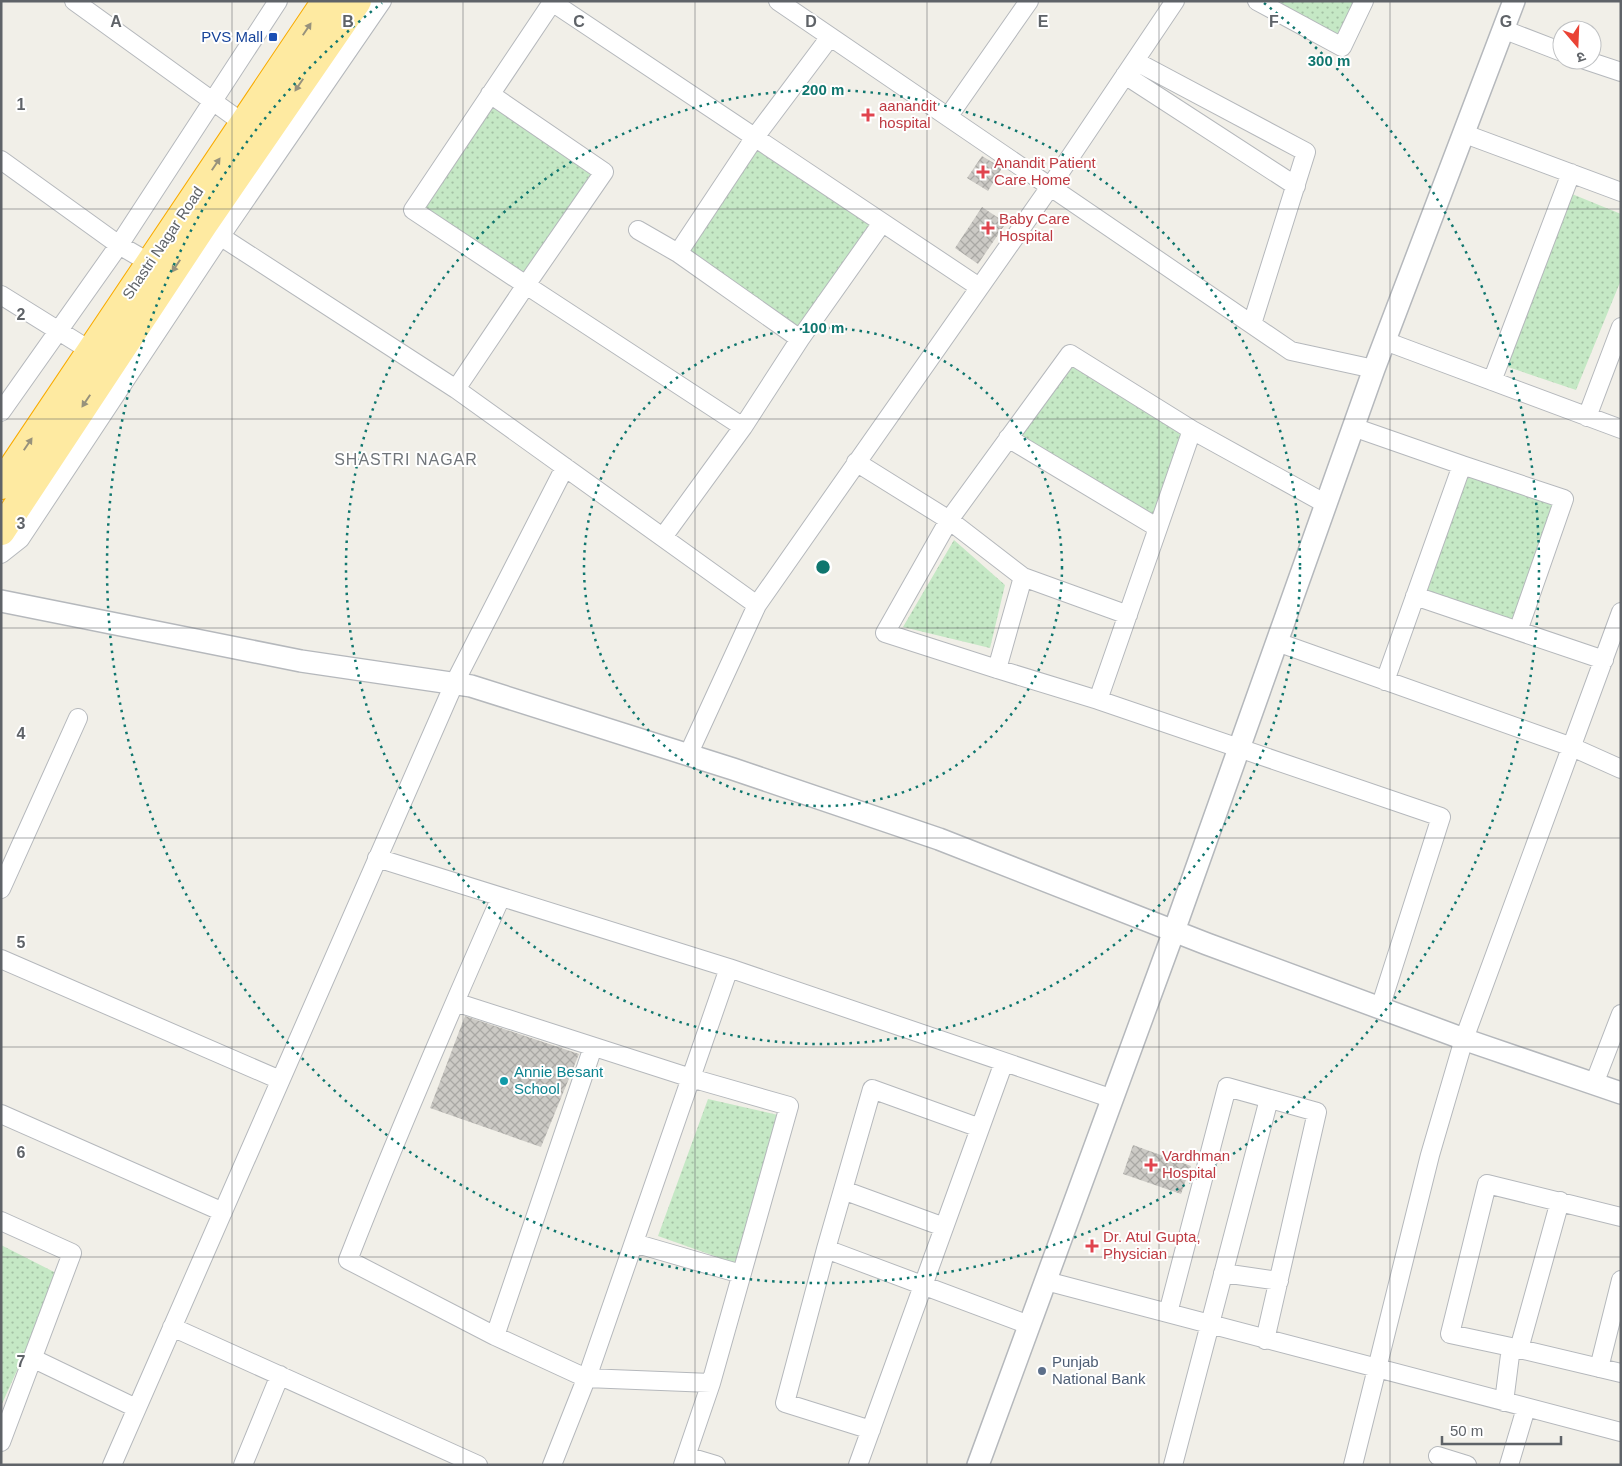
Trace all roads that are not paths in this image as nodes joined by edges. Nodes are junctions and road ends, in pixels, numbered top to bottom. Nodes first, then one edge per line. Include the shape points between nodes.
1 (74, 1) edge
2 (278, 1) edge
3 (326, 1) edge
4 (357, 1) edge
5 (382, 1) edge
6 (778, 1) edge
7 (1029, 1) edge
8 (1175, 1) edge
9 (1257, 1) edge
10 (1364, 1) edge
11 (1514, 1) edge
12 (552, 2) edge
13 (1505, 30) junction
14 (830, 37) junction
15 (1552, 48) edge
16 (1602, 65) edge
17 (1130, 68) junction
18 (1621, 72) edge
19 (490, 94) junction
20 (213, 99) junction
21 (948, 117) junction
22 (243, 123) junction
23 (1465, 134) junction
24 (754, 137) junction
25 (1, 160) edge
26 (1571, 173) junction
27 (1296, 186) junction
28 (1050, 187) junction
29 (1621, 192) edge
30 (882, 223) junction
31 (638, 230) dead end
32 (212, 231) junction
33 (119, 245) junction
34 (678, 253) junction
35 (150, 263) junction
36 (526, 285) junction
37 (978, 287) junction
38 (1, 295) edge
39 (1252, 324) junction
40 (1621, 327) edge
41 (57, 331) junction
42 (800, 339) junction
43 (1385, 341) junction
44 (91, 351) junction
45 (1374, 369) junction
46 (1492, 381) junction
47 (456, 389) junction
48 (1, 412) edge
49 (1588, 417) junction
50 (1353, 427) junction
51 (743, 428) junction
52 (1621, 429) edge
53 (1192, 430) junction
54 (1008, 438) junction
55 (856, 462) junction
56 (1462, 465) junction
57 (565, 467) junction
58 (1, 485) edge
59 (1326, 504) junction
60 (949, 520) junction
61 (1158, 528) junction
62 (1, 531) edge
63 (663, 537) junction
64 (1, 554) edge
65 (1023, 577) junction
66 (1415, 596) junction
67 (1, 601) edge
68 (757, 605) junction
69 (1621, 612) edge
70 (1128, 615) junction
71 (1518, 631) junction
72 (1277, 642) junction
73 (1604, 660) junction
74 (997, 669) junction
75 (1385, 680) junction
76 (454, 684) junction
77 (1098, 700) junction
78 (78, 718) dead end
79 (1572, 747) junction
80 (1239, 748) junction
81 (688, 754) junction
82 (1621, 769) edge
83 (377, 858) junction
84 (1, 889) edge
85 (501, 896) junction
86 (1174, 932) junction
87 (1, 959) edge
88 (729, 968) junction
89 (455, 1002) junction
90 (1380, 1008) junction
91 (1621, 1014) edge
92 (1464, 1039) junction
93 (592, 1047) junction
94 (1004, 1062) junction
95 (691, 1078) junction
96 (280, 1080) junction
97 (1594, 1084) junction
98 (1621, 1093) edge
99 (1113, 1099) junction
100 (1269, 1099) junction
101 (1, 1114) edge
102 (980, 1128) junction
103 (843, 1190) junction
104 (1560, 1201) junction
105 (223, 1212) junction
106 (1621, 1216) edge
107 (1, 1221) edge
108 (944, 1227) junction
109 (634, 1243) junction
110 (826, 1249) junction
111 (1223, 1273) junction
112 (742, 1274) junction
113 (1621, 1280) edge
114 (1046, 1281) junction
115 (1279, 1281) junction
116 (924, 1286) junction
117 (1168, 1314) junction
118 (1028, 1325) junction
119 (1209, 1325) junction
120 (172, 1327) junction
121 (495, 1336) junction
122 (1265, 1340) junction
123 (1515, 1348) junction
124 (32, 1358) junction
125 (1599, 1368) junction
126 (1376, 1369) junction
127 (1621, 1374) edge
128 (280, 1375) junction
129 (586, 1378) junction
130 (711, 1383) junction
131 (1504, 1402) junction
132 (136, 1408) junction
133 (1526, 1408) junction
134 (871, 1430) junction
135 (1621, 1432) edge
136 (1, 1442) edge
137 (1438, 1456) dead end
138 (446, 1458) edge
139 (685, 1460) edge
140 (1459, 1464) edge
141 (112, 1465) edge
142 (242, 1465) edge
143 (478, 1465) edge
144 (552, 1465) edge
145 (716, 1465) edge
146 (858, 1465) edge
147 (978, 1465) edge
148 (1173, 1465) edge
149 (1353, 1465) edge
150 (1509, 1465) edge

1 - 20 street
2 - 20 street
22 -> 3 highway, Shastri Nagar Road
4 -> 32 highway
5 - 32 street
6 - 14 street
7 - 21 street
8 - 17 street
9 - 10 street via 1342,47
11 - 13 street
12 - 19 street
12 - 24 street
13 - 15 street
13 - 23 street
14 - 21 street
14 - 24 street
16 - 18 street
17 - 27 street
17 - 27 street via 1306,152
17 - 28 street
19 - 36 street via 413,210
19 - 36 street via 604,172
20 - 22 street
20 - 33 street
21 - 28 street
35 -> 22 highway, Shastri Nagar Road
23 - 26 street
23 - 43 street
24 - 30 street
24 - 34 street
25 - 33 street
26 - 29 street
26 - 46 street
27 - 39 street
28 - 37 street
28 - 39 street
30 - 37 street
30 - 42 street
31 - 34 street
32 - 47 street
32 -> 62 highway
32 - 64 street via 20,539
33 - 35 street
33 - 41 street
34 - 42 street
35 - 44 highway, Shastri Nagar Road
36 - 47 street
36 - 51 street
37 - 55 street
38 - 41 street
39 - 45 street via 1291,351
40 - 49 street
41 - 44 street
41 - 48 street
42 - 51 street
43 - 45 street
43 - 46 street
58 -> 44 highway, Shastri Nagar Road
45 - 50 street
46 - 49 street
47 - 57 street
49 - 52 street
50 - 56 street
50 - 59 street
51 - 63 street
53 - 54 street via 1070,354
53 - 59 street
53 - 61 street
54 - 60 street
54 - 61 street
55 - 60 street
55 - 68 street
56 - 66 street
56 - 71 street via 1564,499
57 - 63 street
57 - 76 street
59 - 72 street
60 - 65 street
60 - 74 street via 885,633
61 - 70 street
63 - 68 street
65 - 70 street
65 - 74 street
66 - 71 street
66 - 75 street
67 - 76 street via 301,661
68 - 81 street
69 - 73 street
70 - 77 street
71 - 73 street
72 - 75 street
72 - 80 street
73 - 79 street
74 - 77 street
75 - 79 street
76 - 81 street via 471,686
76 - 83 street
77 - 80 street
78 - 84 street
79 - 82 street
79 - 92 street
80 - 86 street
80 - 90 street via 1441,817
81 - 86 street via 938,839
83 - 85 street
83 - 96 street
85 - 88 street
85 - 89 street
86 - 90 street
86 - 99 street
87 - 96 street
88 - 94 street
88 - 95 street
89 - 93 street
89 - 121 street via 348,1260
90 - 92 street
91 - 97 street
92 - 97 street
92 - 126 street via 1430,1155
93 - 95 street
93 - 121 street
94 - 99 street
94 - 102 street
95 - 109 street
95 - 112 street via 789,1106
96 - 105 street
97 - 98 street
99 - 114 street
100 - 111 street
100 - 115 street via 1317,1112
100 - 117 street via 1227,1087
101 - 105 street
102 - 103 street via 872,1089
102 - 108 street
103 - 108 street
103 - 110 street
104 - 106 street
104 - 123 street
104 - 123 street via 1486,1184 1450,1334
105 - 120 street
107 - 124 street via 72,1253
108 - 116 street
109 - 112 street
109 - 129 street
110 - 116 street
110 - 134 street via 785,1403
111 - 115 street
111 - 119 street
112 - 130 street
113 - 125 street
114 - 117 street
114 - 118 street
115 - 122 street
116 - 118 street
116 - 134 street
117 - 119 street
118 - 147 street
119 - 122 street
119 - 148 street
120 - 128 street
120 - 132 street
121 - 129 street
122 - 126 street
123 - 125 street
123 - 131 street
124 - 132 street
124 - 136 street
125 - 127 street
126 - 131 street
126 - 149 street
128 - 138 street
128 - 142 street
129 - 130 street
129 - 144 street
130 - 139 street
131 - 133 street
132 - 141 street
133 - 135 street
133 - 150 street
134 - 146 street
137 - 140 street
138 - 143 street
139 - 145 street

